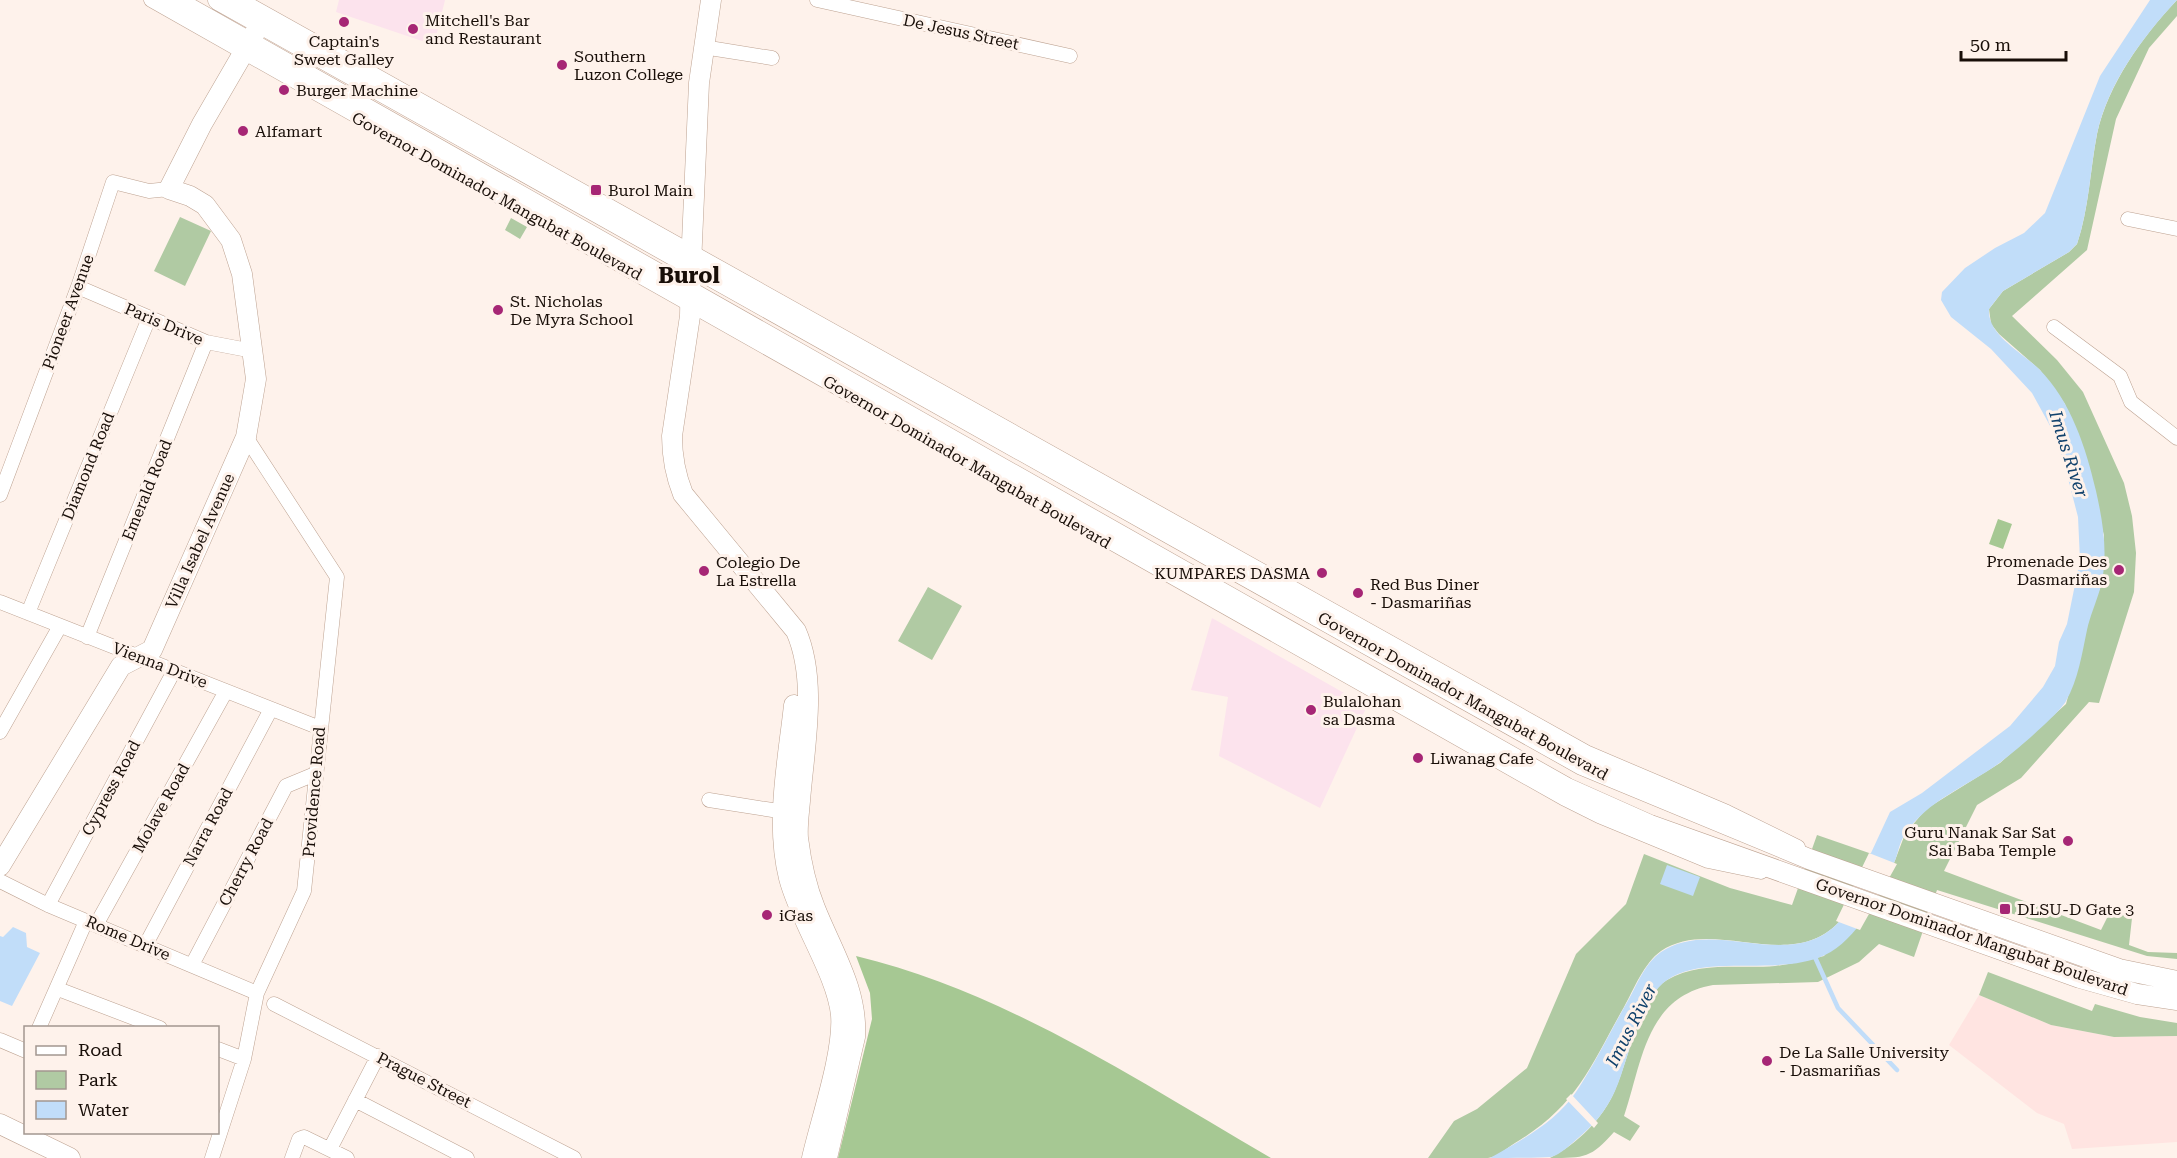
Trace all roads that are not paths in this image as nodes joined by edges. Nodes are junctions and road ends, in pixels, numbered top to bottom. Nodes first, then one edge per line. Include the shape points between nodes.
1 (151, 0) edge
2 (175, 0) edge
3 (218, 0) edge
4 (241, 0) edge
5 (711, 0) edge
6 (817, 0) edge
7 (262, 25) junction
8 (703, 47) junction
9 (249, 49) junction
10 (1070, 56) dead end
11 (772, 58) dead end
12 (174, 190) junction
13 (2128, 219) dead end
14 (2177, 229) edge
15 (691, 259) junction
16 (78, 287) junction
17 (687, 296) junction
18 (149, 318) junction
19 (2054, 327) dead end
20 (206, 342) junction
21 (253, 351) junction
22 (954, 413) junction
23 (943, 434) junction
24 (246, 437) junction
25 (2177, 438) edge
26 (0, 495) edge
27 (0, 602) edge
28 (28, 614) junction
29 (60, 626) junction
30 (87, 637) junction
31 (137, 656) junction
32 (174, 671) junction
33 (226, 691) junction
34 (271, 709) junction
35 (320, 728) junction
36 (0, 732) edge
37 (315, 774) junction
38 (710, 800) dead end
39 (791, 813) junction
40 (1809, 859) junction
41 (0, 867) edge
42 (1802, 878) junction
43 (0, 880) edge
44 (48, 905) junction
45 (91, 923) junction
46 (145, 946) junction
47 (192, 965) junction
48 (2177, 981) edge
49 (58, 989) junction
50 (258, 993) junction
51 (2177, 1000) edge
52 (274, 1004) dead end
53 (40, 1026) edge
54 (155, 1026) edge
55 (0, 1040) edge
56 (219, 1049) edge
57 (24, 1050) edge
58 (378, 1056) junction
59 (244, 1059) junction
60 (355, 1100) junction
61 (220, 1117) edge
62 (0, 1125) edge
63 (217, 1134) edge
64 (330, 1149) junction
65 (565, 1156) edge
66 (70, 1158) edge
67 (212, 1158) edge
68 (292, 1158) edge
69 (347, 1158) edge
70 (467, 1158) edge
71 (812, 1158) edge
72 (826, 1158) edge

1 - 9 street, Governor Dominador Mangubat Boulevard
2 - 9 main road, Governor Dominador Mangubat Boulevard
3 - 7 main road, Governor Dominador Mangubat Boulevard
4 - 15 street, Governor Dominador Mangubat Boulevard
5 - 8 main road
6 - 10 street, De Jesus Street
7 - 9 main road
7 - 15 main road, Governor Dominador Mangubat Boulevard
8 - 11 street
8 - 15 main road
9 - 12 main road
9 - 17 main road, Governor Dominador Mangubat Boulevard
12 - 16 street, Pioneer Avenue via 149,191 113,182
12 - 21 main road, Villa Isabel Avenue via 204,205 231,240 242,274
13 - 14 street
15 - 17 main road
15 - 22 main road, Governor Dominador Mangubat Boulevard
15 - 40 street, Governor Dominador Mangubat Boulevard via 1588,753 1795,843
16 - 18 street, Paris Drive
16 - 26 street, Pioneer Avenue
17 - 23 main road, Governor Dominador Mangubat Boulevard
17 - 39 main road via 672,436 674,473 683,494 796,630 803,648 807,702
17 - 42 street, Governor Dominador Mangubat Boulevard via 1563,798 1720,865
18 - 20 street, Paris Drive
18 - 28 street, Diamond Road
19 - 25 street via 2120,376 2131,402
20 - 21 street, Paris Drive
20 - 30 street, Emerald Road
21 - 24 main road, Villa Isabel Avenue via 256,379
22 - 23 main road
22 - 40 main road, Governor Dominador Mangubat Boulevard via 1582,765
23 - 42 main road, Governor Dominador Mangubat Boulevard via 1568,788 1650,825
24 - 31 main road, Villa Isabel Avenue via 152,650
24 - 35 street, Providence Road via 337,577
27 - 28 street, Vienna Drive
28 - 29 street, Vienna Drive
29 - 30 street, Vienna Drive
29 - 36 street
30 - 31 street, Vienna Drive
31 - 32 street, Vienna Drive
31 - 41 main road, Villa Isabel Avenue via 121,666
32 - 33 street, Vienna Drive
32 - 44 street, Cypress Road
33 - 34 street, Vienna Drive
33 - 45 street, Molave Road
34 - 35 street, Vienna Drive
34 - 46 street, Narra Road
35 - 37 street, Providence Road
37 - 47 street, Cherry Road via 286,786
37 - 50 street, Providence Road via 304,891
38 - 39 street
39 - 71 main road via 783,836 789,878 838,997 841,1016 840,1037
39 - 72 main road via 804,875 856,1009 855,1037
40 - 48 main road, Governor Dominador Mangubat Boulevard via 2119,969
42 - 51 main road, Governor Dominador Mangubat Boulevard via 2080,978
43 - 44 street, Rome Drive
44 - 45 street, Rome Drive
45 - 46 street, Rome Drive
45 - 49 street, Molave Road
46 - 47 street, Rome Drive
47 - 50 street, Rome Drive
49 - 53 street, Molave Road
49 - 54 street
50 - 59 street, Providence Road
52 - 58 street, Prague Street
55 - 57 street
56 - 59 street
58 - 60 street
58 - 65 street, Prague Street
59 - 61 street, Providence Road
60 - 64 street
60 - 70 street
62 - 66 main road
63 - 67 street, Providence Road
64 - 68 street via 304,1137 299,1139
64 - 69 street

